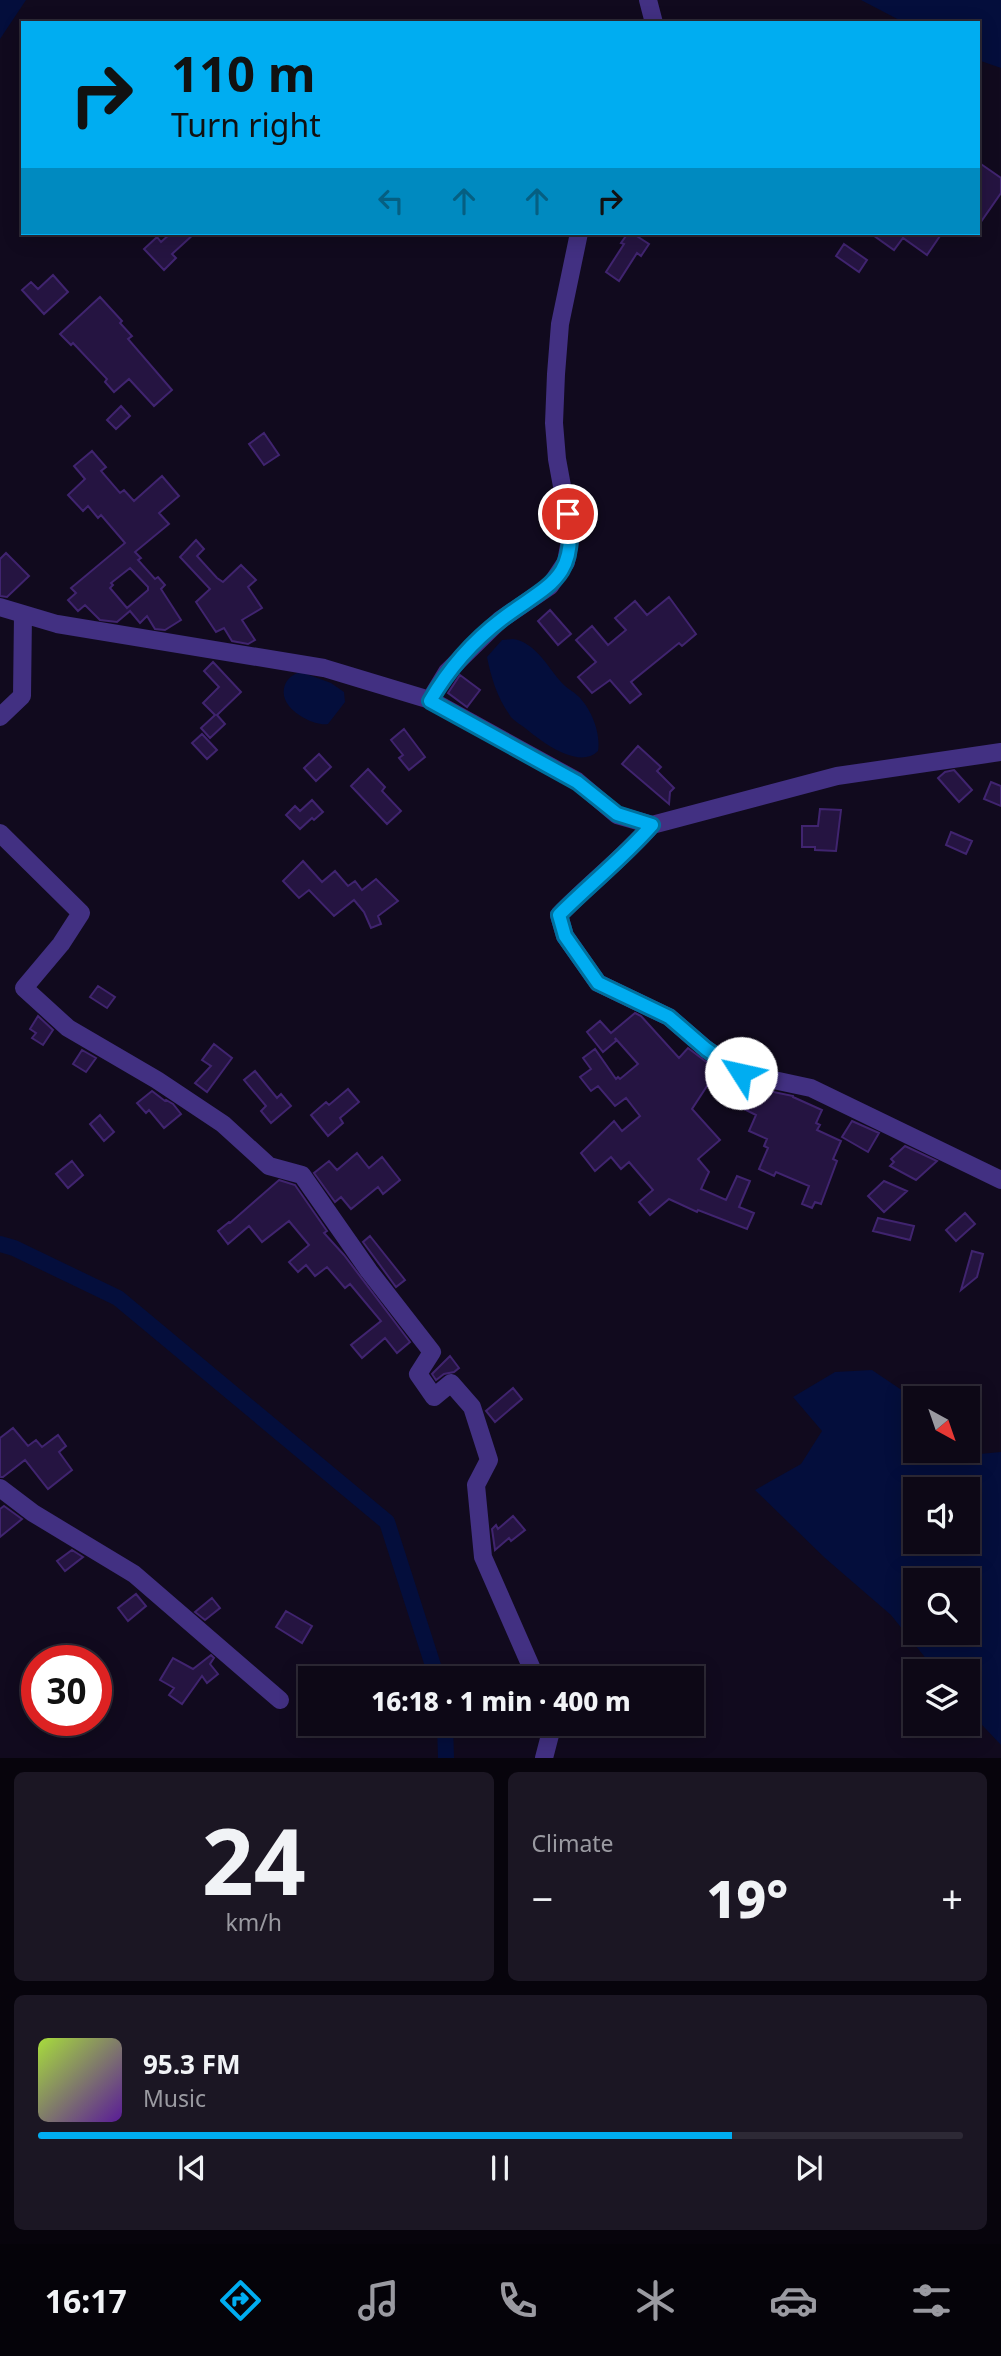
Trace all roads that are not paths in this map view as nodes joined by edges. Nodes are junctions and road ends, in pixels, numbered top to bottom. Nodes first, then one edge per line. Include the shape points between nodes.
1 (648, 0) edge
2 (653, 21) edge
3 (579, 235) edge
4 (0, 607) edge
5 (23, 614) junction
6 (430, 701) junction
7 (0, 717) edge
8 (1001, 752) edge
9 (652, 825) junction
10 (0, 833) edge
11 (1001, 1180) edge
12 (0, 1488) edge
13 (531, 1666) edge
14 (280, 1700) dead end
15 (550, 1736) edge
16 (544, 1758) edge

1 - 2 street
3 - 6 street via 560,324 554,423 572,535 566,562 550,586 500,620 447,672
4 - 5 street
5 - 6 street via 57,624 324,668
5 - 7 street via 22,696
6 - 9 street via 577,782 617,814
8 - 9 street via 837,776
9 - 11 street via 559,915 565,936 598,983 669,1017 741,1073 811,1088
10 - 13 street via 81,913 24,988 68,1028 223,1124 270,1166 302,1175 432,1352 418,1374 434,1397 452,1383 472,1406 489,1461 476,1485 483,1557
12 - 14 street via 134,1574
15 - 16 street

